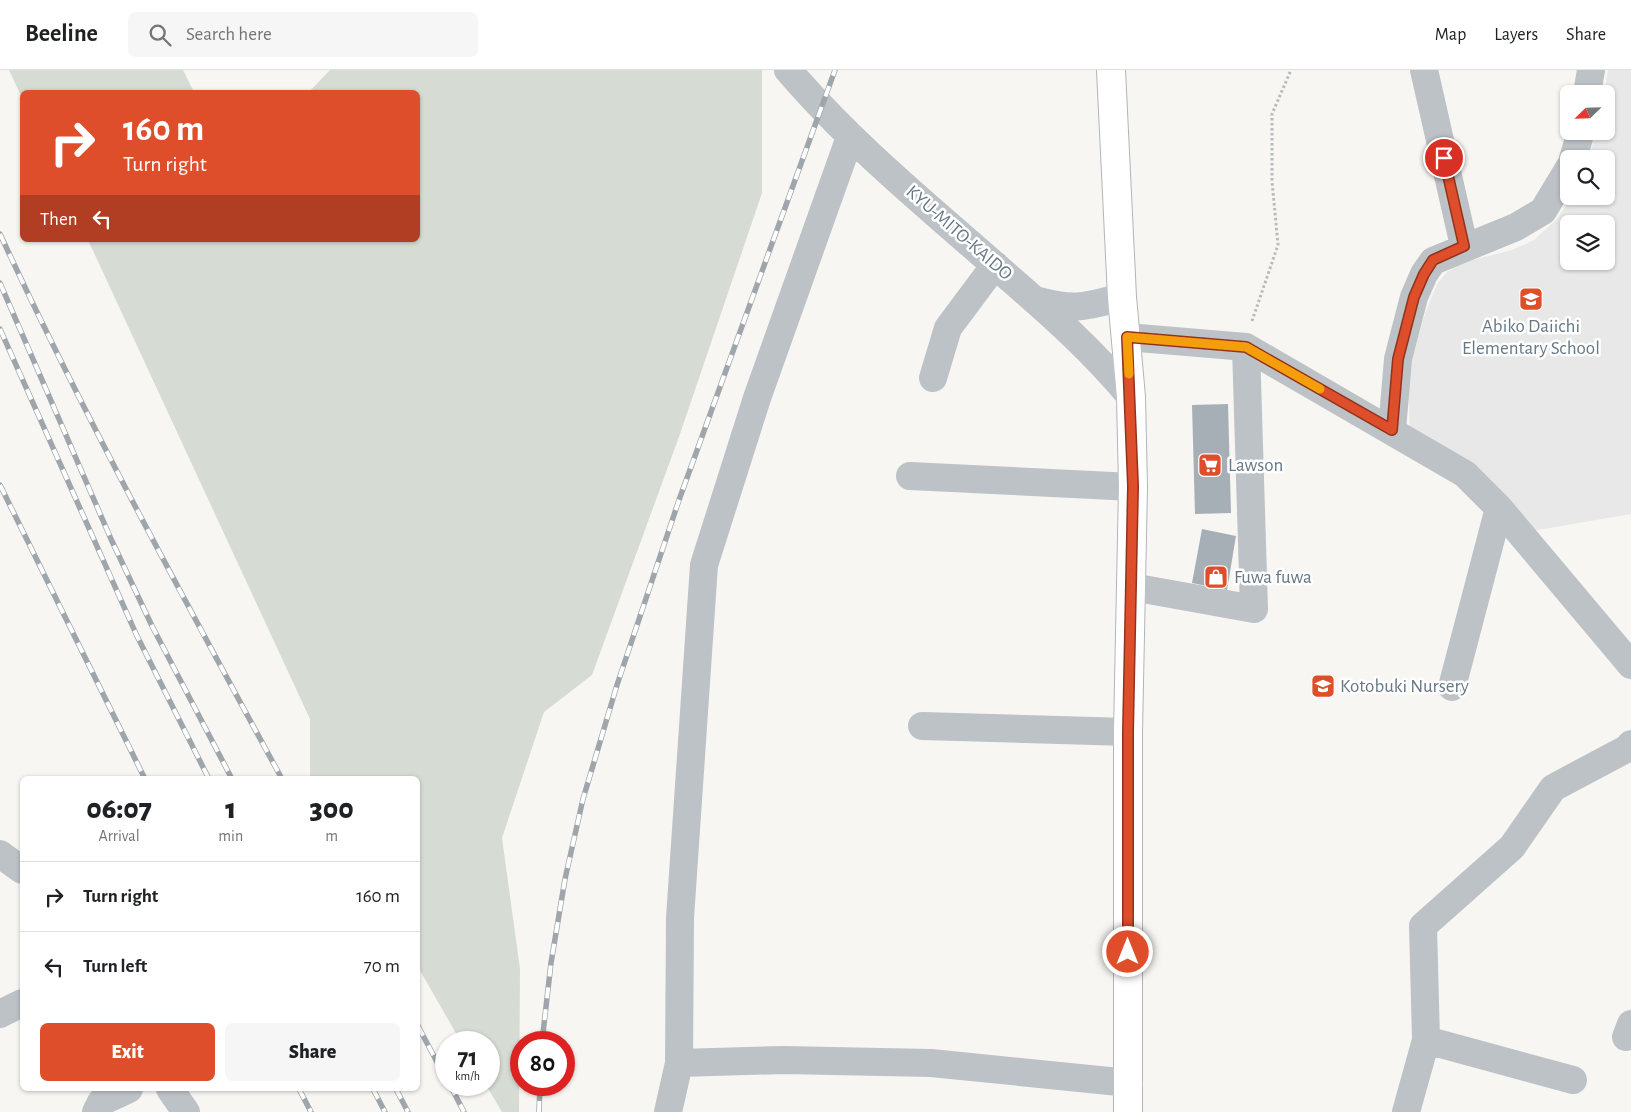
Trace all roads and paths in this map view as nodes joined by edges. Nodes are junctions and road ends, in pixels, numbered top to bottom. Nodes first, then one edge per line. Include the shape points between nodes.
1 (788, 70) edge
2 (1111, 70) edge
3 (1291, 70) edge
4 (1424, 70) edge
5 (1591, 70) edge
6 (1588, 85) edge
7 (850, 137) junction
8 (1560, 183) edge
9 (1464, 246) junction
10 (995, 265) junction
11 (1122, 296) junction
12 (1035, 300) junction
13 (1127, 337) junction
14 (1246, 347) junction
15 (933, 378) dead end
16 (1131, 397) junction
17 (1392, 430) junction
18 (910, 476) dead end
19 (1133, 486) junction
20 (1499, 508) junction
21 (1132, 587) junction
22 (1631, 665) edge
23 (1452, 688) dead end
24 (922, 726) dead end
25 (1128, 732) junction
26 (1630, 750) edge
27 (0, 854) edge
28 (20, 869) edge
29 (20, 1004) edge
30 (0, 1014) edge
31 (1426, 1040) junction
32 (679, 1062) junction
33 (1572, 1080) dead end
34 (1129, 1083) junction
35 (125, 1091) edge
36 (171, 1091) edge
37 (96, 1112) edge
38 (186, 1112) edge
39 (668, 1112) edge
40 (1128, 1112) edge
41 (1406, 1112) edge

1 - 7 street, KYU-MITO-KAIDO
2 - 11 highway
3 - 14 path via 1272,114 1272,181 1278,245 1246,338
4 - 9 street
5 - 6 street
7 - 10 street, KYU-MITO-KAIDO
7 - 32 street via 757,398 704,564 680,918
8 - 9 street via 1543,211 1516,227
9 - 17 street via 1433,260 1414,297 1398,359
10 - 12 street, KYU-MITO-KAIDO
10 - 15 street via 948,328
11 - 12 street via 1087,307 1062,307
11 - 13 highway
12 - 16 street, KYU-MITO-KAIDO via 1105,366
13 - 14 street
13 - 16 highway
14 - 17 street
14 - 21 street via 1254,609
16 - 19 highway
17 - 20 street via 1466,474
18 - 19 street
19 - 21 highway
20 - 22 street
20 - 23 street
21 - 25 highway
24 - 25 street
25 - 34 highway
26 - 31 street via 1553,788 1512,847 1424,926
27 - 28 street
29 - 30 street
31 - 33 street
31 - 41 street
32 - 34 street via 931,1062
32 - 39 street
34 - 40 highway
35 - 37 street via 101,1102
36 - 38 street

